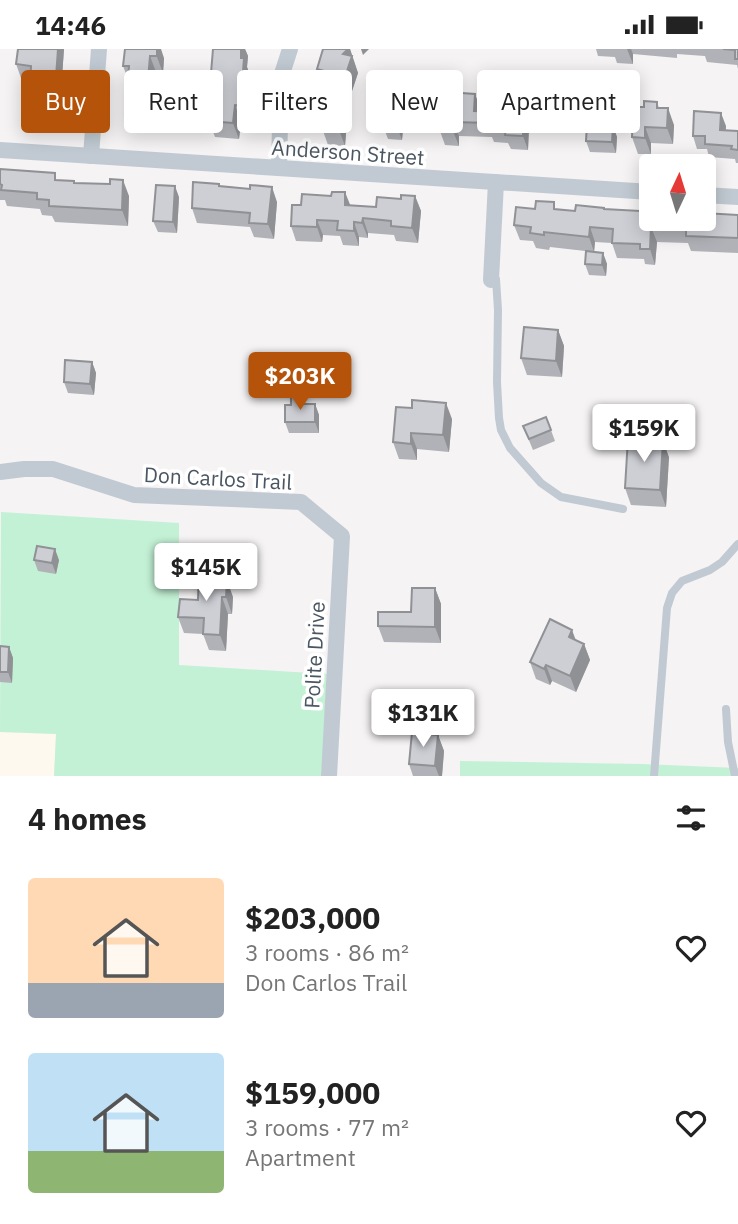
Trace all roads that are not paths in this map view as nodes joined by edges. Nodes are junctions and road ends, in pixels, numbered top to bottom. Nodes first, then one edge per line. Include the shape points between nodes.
1 (99, 49) edge
2 (290, 49) edge
3 (0, 150) edge
4 (91, 156) junction
5 (279, 168) junction
6 (496, 182) junction
7 (639, 191) edge
8 (716, 196) edge
9 (738, 197) edge
10 (491, 277) joint
11 (0, 472) edge
12 (623, 509) dead end
13 (342, 536) joint
14 (738, 544) edge
15 (726, 709) dead end
16 (329, 776) edge
17 (654, 776) edge
18 (735, 776) edge

1 - 4 street
2 - 5 street via 281,77
3 - 4 street, Anderson Street
4 - 5 street, Anderson Street
5 - 6 street, Anderson Street
6 - 7 street, Anderson Street
6 - 10 street
8 - 9 street
10 - 12 lane via 496,279 499,418 510,447 541,483 561,497
11 - 13 street, Don Carlos Trail via 53,469 134,495 301,502
13 - 16 street, Polite Drive
14 - 17 lane via 722,562 682,581 672,593 667,608
15 - 18 lane

